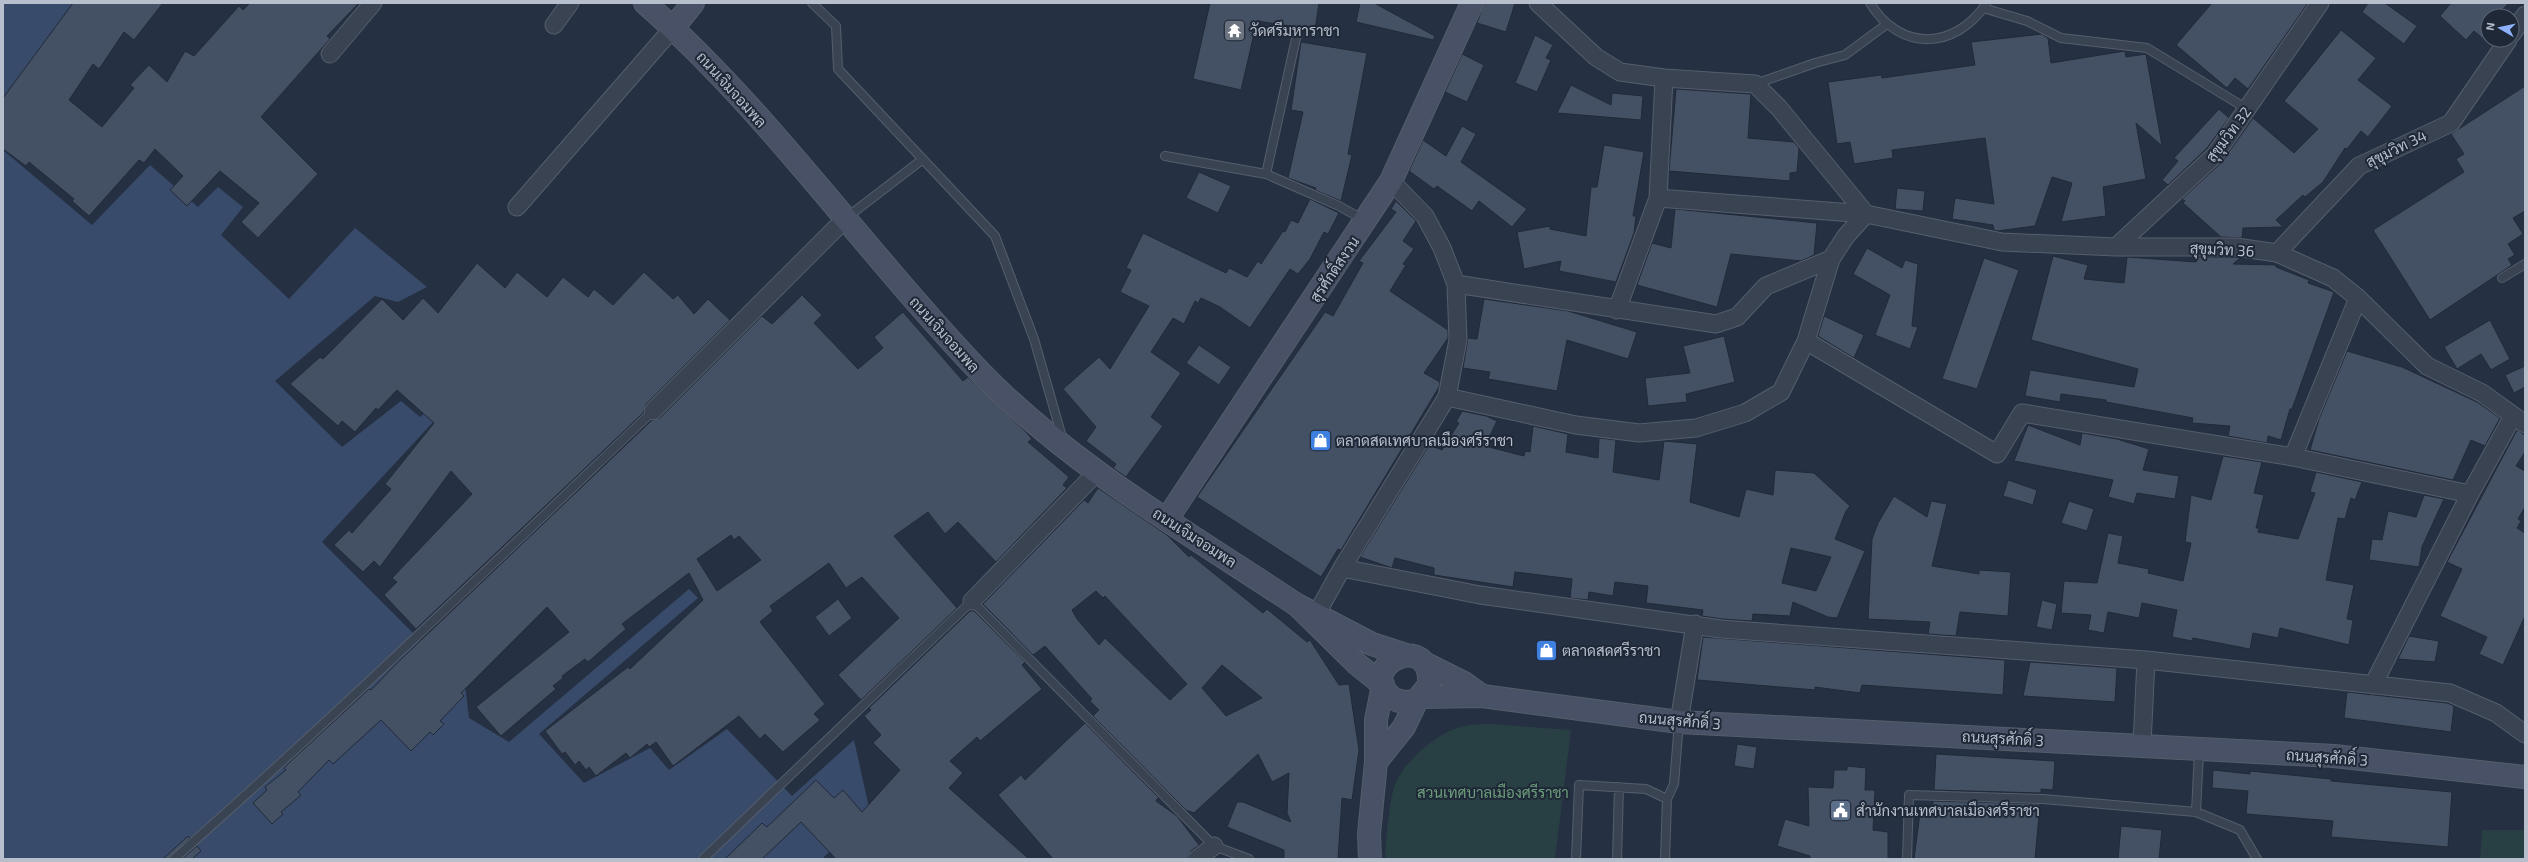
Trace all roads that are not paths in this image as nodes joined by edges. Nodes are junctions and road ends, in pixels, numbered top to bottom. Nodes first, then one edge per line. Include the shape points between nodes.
1 (373, 3) edge
2 (570, 3) edge
3 (645, 3) edge
4 (693, 3) edge
5 (812, 3) edge
6 (1472, 3) edge
7 (1538, 3) edge
8 (1870, 3) edge
9 (2320, 3) edge
10 (1985, 5) edge
11 (1887, 24) junction
12 (554, 25) dead end
13 (673, 28) junction
14 (1297, 34) dead end
15 (2503, 48) edge
16 (330, 54) dead end
17 (1664, 78) junction
18 (1755, 84) junction
19 (2248, 109) junction
20 (1165, 156) dead end
21 (923, 159) junction
22 (1266, 174) junction
23 (1390, 181) junction
24 (1658, 198) junction
25 (517, 207) dead end
26 (1866, 214) junction
27 (846, 218) junction
28 (1365, 221) junction
29 (2116, 247) junction
30 (2277, 253) junction
31 (1831, 259) junction
32 (2525, 264) edge
33 (2502, 278) dead end
34 (1456, 284) junction
35 (2358, 298) junction
36 (1617, 310) junction
37 (1806, 342) junction
38 (1447, 397) junction
39 (653, 411) joint
40 (2519, 420) edge
41 (2293, 457) junction
42 (1096, 473) junction
43 (2470, 494) junction
44 (1168, 519) junction
45 (1342, 568) junction
46 (972, 601) junction
47 (1297, 605) junction
48 (1316, 615) junction
49 (1695, 624) junction
50 (1348, 656) junction
51 (1415, 659) junction
52 (2146, 660) junction
53 (1383, 685) junction
54 (2373, 685) junction
55 (1482, 696) junction
56 (1418, 699) junction
57 (1679, 722) junction
58 (1377, 723) junction
59 (2525, 734) edge
60 (2142, 745) junction
61 (2199, 749) junction
62 (1376, 762) junction
63 (2525, 777) edge
64 (1619, 787) junction
65 (1666, 800) junction
66 (2196, 812) junction
67 (1214, 846) junction
68 (174, 859) edge
69 (703, 859) edge
70 (1197, 859) edge
71 (1249, 859) edge
72 (1370, 859) edge
73 (1576, 859) edge
74 (1616, 859) edge
75 (1666, 859) edge
76 (1907, 859) edge
77 (2257, 859) edge

1 - 16 street
2 - 12 street
3 - 13 main road, ถนนเจิมจอมพล
4 - 13 main road
5 - 21 lane via 836,26 838,69
6 - 23 main road, สุรศักดิ์สงวน
7 - 17 street via 1596,57 1620,72
8 - 11 lane
9 - 19 street, สุขุมวิท 32
10 - 11 lane via 1976,18 1960,31 1940,39 1919,39 1898,33
10 - 19 lane via 2027,21 2061,38 2147,48
11 - 18 lane via 1845,55
13 - 25 street
13 - 27 main road, ถนนเจิมจอมพล via 706,59
14 - 22 lane
15 - 30 street, สุขุมวิท 34 via 2451,123 2359,166
17 - 18 street
17 - 24 street
18 - 26 street via 1779,108
19 - 29 street, สุขุมวิท 32 via 2215,155
20 - 22 lane
21 - 27 lane
21 - 42 lane via 995,236 1034,339 1060,434
22 - 28 lane via 1339,206
23 - 28 main road, สุรศักดิ์สงวน
23 - 34 street via 1425,216 1442,248
24 - 26 street, สุขุมวิท 36
24 - 36 street
26 - 29 street, สุขุมวิท 36 via 2002,242
26 - 31 street via 1846,236
27 - 39 street
27 - 42 main road, ถนนเจิมจอมพล via 913,299 981,373 1026,415
28 - 44 main road, สุรศักดิ์สงวน
29 - 30 street, สุขุมวิท 36 via 2236,247
30 - 35 street, สุขุมวิท 36 via 2332,278
31 - 36 street via 1766,286 1738,316 1716,324
31 - 37 street
32 - 33 lane
34 - 36 street
34 - 38 street via 1458,340
35 - 40 street, สุขุมวิท 36 via 2427,366 2482,393
35 - 41 street
37 - 38 street via 1781,392 1745,413 1696,428 1639,433 1576,425
37 - 41 street via 1997,454 2022,412
38 - 45 street
39 - 68 lane via 416,639
40 - 43 street
41 - 43 street
42 - 44 main road, ถนนเจิมจอมพล
42 - 46 street
43 - 54 street
44 - 47 main road, ถนนเจิมจอมพล
45 - 48 street
45 - 49 street via 1480,595
46 - 67 lane
46 - 69 lane
47 - 48 main road, ถนนเจิมจอมพล
47 - 50 main road, ถนนเจิมจอมพล
48 - 51 main road, ถนนเจิมจอมพล via 1372,644
49 - 52 street via 1794,636
49 - 57 street
50 - 53 main road, ถนนเจิมจอมพล
50 - 58 main road via 1358,673
51 - 53 main road via 1395,658 1388,663 1382,677
51 - 55 main road, ถนนสุรศักดิ์ 3 via 1464,683
51 - 56 main road via 1428,670 1429,685
52 - 54 street
52 - 60 street
53 - 56 main road via 1386,692 1398,701
53 - 58 main road
54 - 59 street via 2450,693 2496,713
55 - 56 main road, ถนนสุรศักดิ์ 3
55 - 57 main road, ถนนสุรศักดิ์ 3
56 - 62 main road via 1404,727
57 - 60 main road, ถนนสุรศักดิ์ 3
57 - 65 lane via 1674,784
58 - 62 main road
60 - 61 main road, ถนนสุรศักดิ์ 3
61 - 63 main road, ถนนสุรศักดิ์ 3 via 2334,756
61 - 66 lane
62 - 72 main road via 1368,834
64 - 65 lane via 1646,789
64 - 73 lane via 1579,785
64 - 74 lane
65 - 75 lane
66 - 76 lane via 2044,799 1909,795
66 - 77 lane via 2240,830
67 - 70 street
67 - 71 lane

